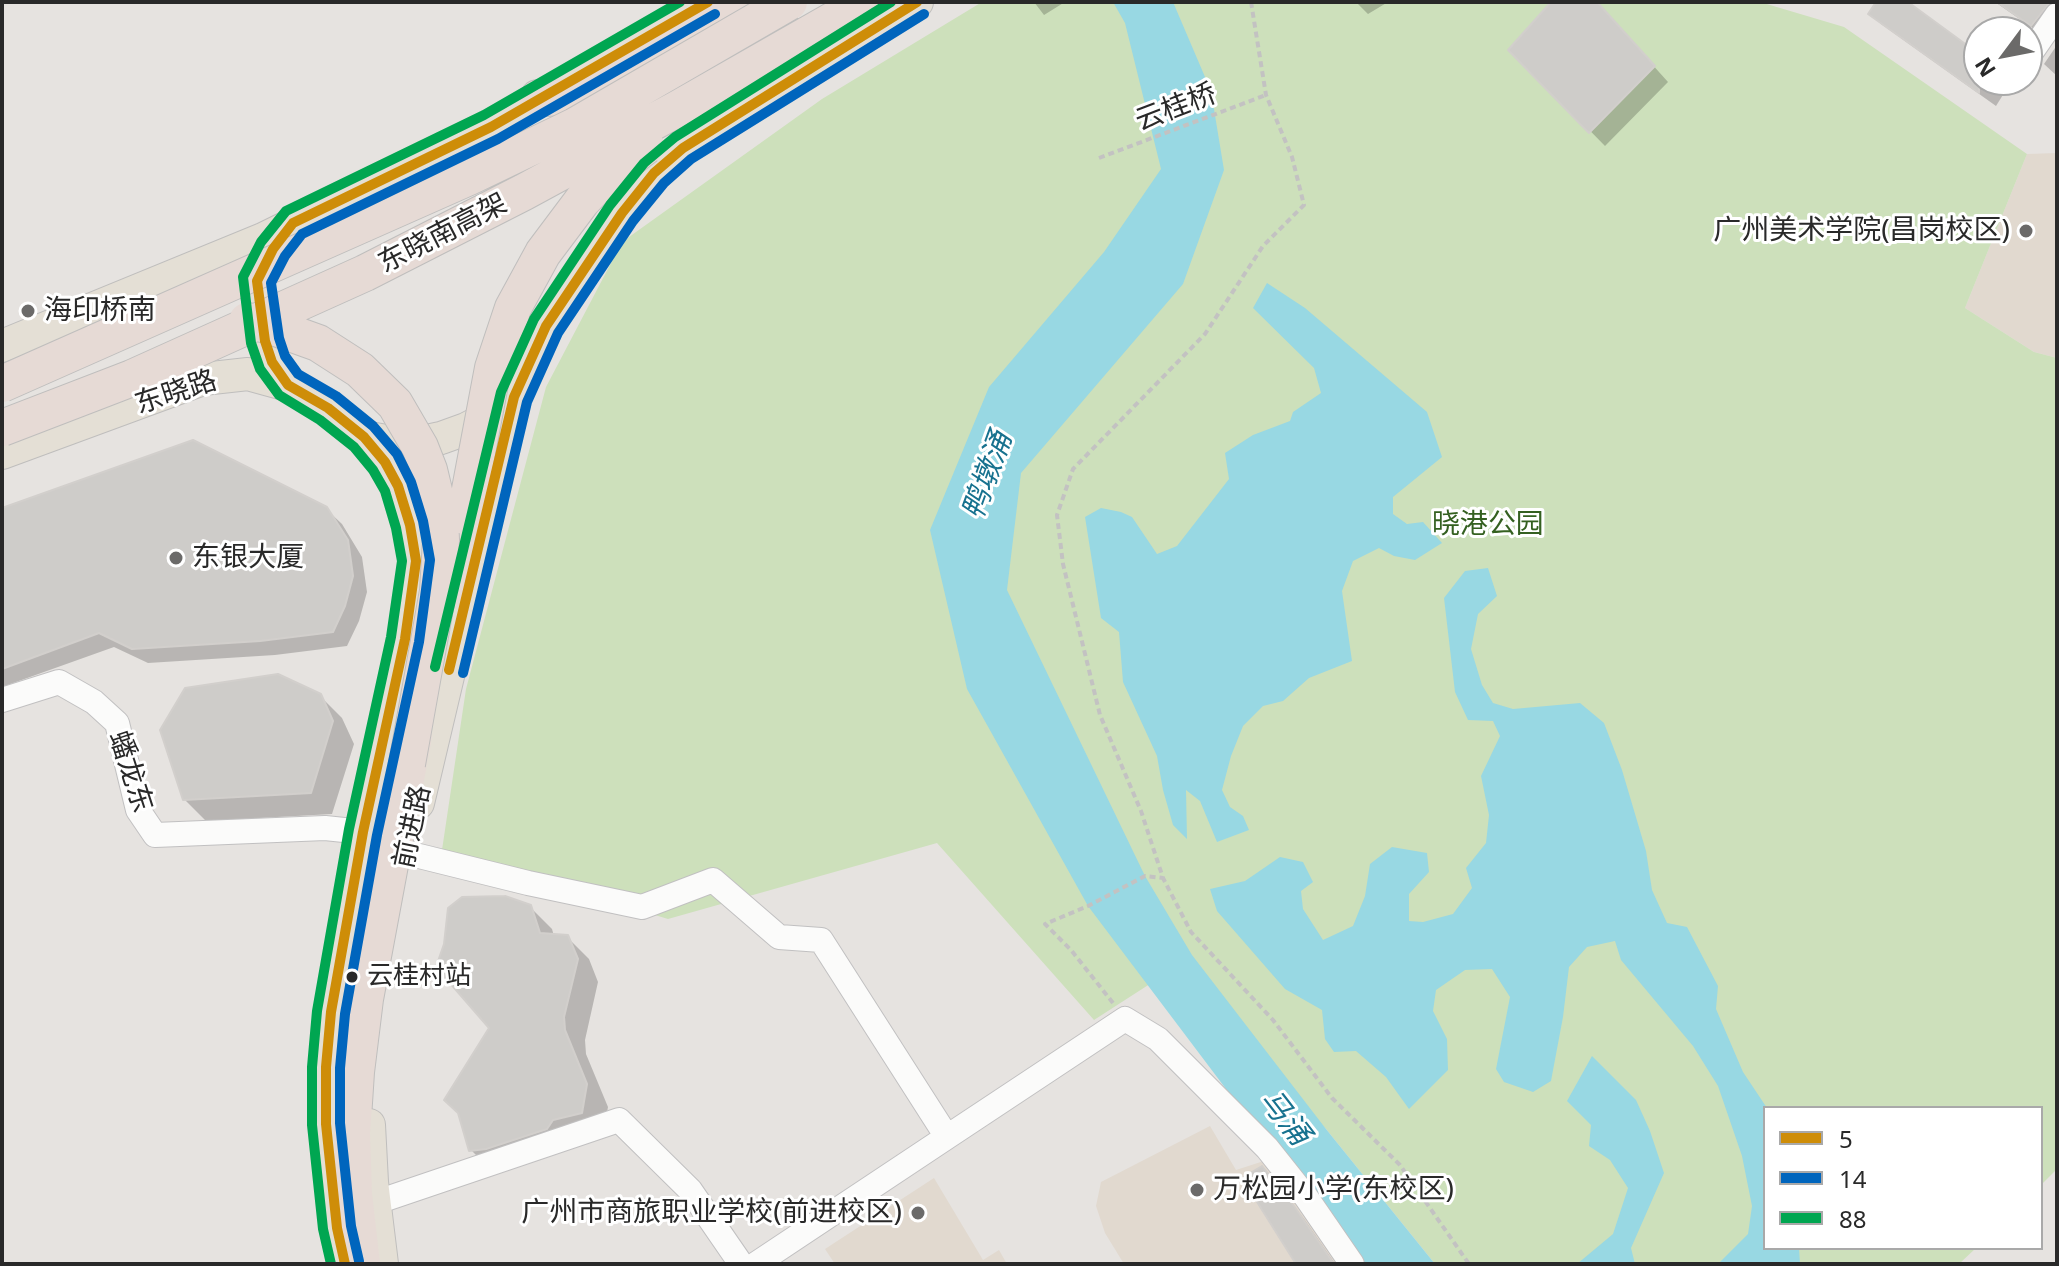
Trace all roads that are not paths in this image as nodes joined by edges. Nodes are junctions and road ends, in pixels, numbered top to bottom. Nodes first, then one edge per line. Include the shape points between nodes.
1 (708, 2) edge
2 (744, 2) edge
3 (789, 2) edge
4 (917, 2) edge
5 (852, 10) edge
6 (2057, 15) edge
7 (2043, 35) edge
8 (538, 98) junction
9 (491, 127) junction
10 (293, 223) junction
11 (546, 326) junction
12 (2, 346) edge
13 (16, 379) edge
14 (288, 385) junction
15 (514, 397) junction
16 (2, 428) edge
17 (364, 437) junction
18 (37, 441) junction
19 (2, 453) edge
20 (2, 700) edge
21 (407, 764) junction
22 (363, 832) junction
23 (407, 853) junction
24 (947, 1137) junction
25 (374, 1203) junction
26 (345, 1264) edge
27 (362, 1264) edge
28 (382, 1264) edge
29 (741, 1264) edge
30 (756, 1264) edge
31 (1352, 1264) edge

1 - 8 main road
2 - 8 highway via 580,97
3 - 13 highway, 东晓南高架, bridge via 575,126
4 - 11 main road, 东晓路 via 683,148 654,173
5 - 16 highway, 东晓南高架, bridge via 524,192 365,273 132,378
5 - 21 highway, bridge via 626,160 582,201 532,271 493,368 465,516
6 - 7 street
8 - 9 main road
9 - 10 main road
9 - 11 main road via 524,142 546,166 565,200 571,237
10 - 12 main road
10 - 14 main road via 257,281 265,341
11 - 15 main road, 东晓路
13 - 21 highway, bridge via 170,327 239,319 318,343 379,387 420,447 440,516 438,591
14 - 17 main road, 东晓路
14 - 18 main road, 东晓路 via 248,374 203,379
15 - 17 main road, 东晓路 via 497,413 441,438 408,445
15 - 23 main road, 前进路
16 - 18 street
17 - 22 main road, 前进路 via 398,486 416,561 384,749
18 - 19 main road, 东晓路
20 - 22 street, 蟠龙东 via 59,682 94,702 117,723 138,810 155,835 325,828
21 - 27 highway via 356,1072 353,1179
22 - 26 main road, 前进路 via 326,1067 331,1177
23 - 24 street via 642,907 713,880 779,937 821,940
23 - 25 main road, 前进路 via 369,1065
24 - 30 street
24 - 31 street via 1125,1019 1158,1039 1267,1148
25 - 28 main road, 前进路
25 - 29 street via 619,1120 690,1190

